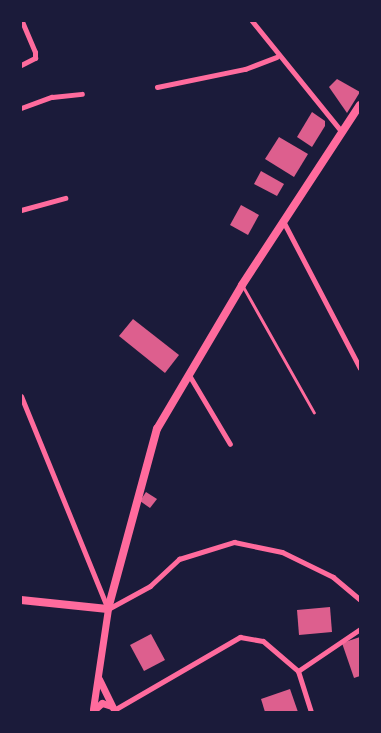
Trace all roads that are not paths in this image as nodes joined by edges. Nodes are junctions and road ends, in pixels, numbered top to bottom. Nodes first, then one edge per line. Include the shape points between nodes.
1 (22, 21) edge
2 (252, 21) edge
3 (277, 57) junction
4 (21, 65) edge
5 (157, 87) dead end
6 (82, 94) dead end
7 (21, 108) edge
8 (359, 109) edge
9 (341, 132) junction
10 (65, 198) dead end
11 (21, 210) edge
12 (283, 221) junction
13 (242, 285) junction
14 (360, 368) edge
15 (189, 375) junction
16 (21, 396) edge
17 (314, 412) dead end
18 (230, 444) dead end
19 (21, 600) edge
20 (360, 600) edge
21 (108, 609) junction
22 (360, 629) edge
23 (298, 671) junction
24 (99, 678) junction
25 (113, 709) edge
26 (93, 710) edge
27 (311, 712) edge

1 - 4 street via 35,58
2 - 3 street
3 - 5 street via 245,69
3 - 9 street
6 - 7 street via 52,97
8 - 9 main road
9 - 12 main road
10 - 11 street
12 - 13 main road
12 - 14 street
13 - 15 main road
13 - 17 lane
15 - 18 street
15 - 21 main road via 147,456
16 - 21 street
19 - 21 main road
20 - 21 street via 332,577 290,556 257,544 234,542 178,559 150,586
21 - 24 street
22 - 23 street
23 - 25 street via 263,641 240,636
23 - 27 street
24 - 25 street
24 - 26 street
25 - 26 street via 102,703

